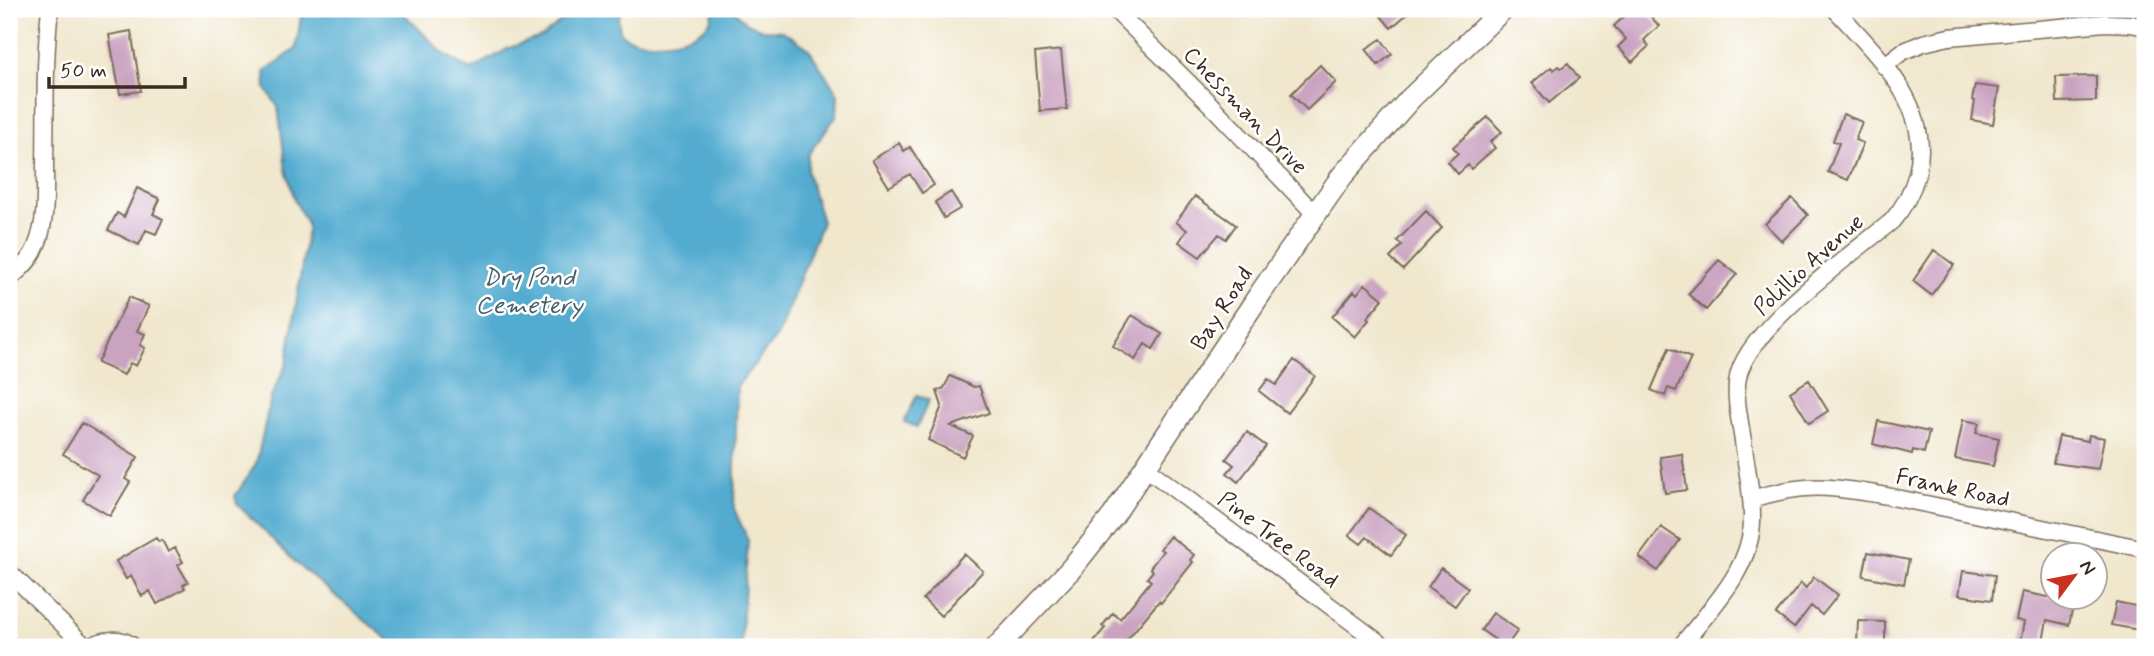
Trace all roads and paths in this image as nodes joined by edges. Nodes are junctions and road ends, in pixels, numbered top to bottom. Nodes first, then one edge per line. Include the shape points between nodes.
1 (50, 9) edge
2 (1114, 9) edge
3 (1503, 9) edge
4 (1835, 9) edge
5 (2145, 27) edge
6 (1884, 66) junction
7 (1315, 214) junction
8 (9, 279) edge
9 (1146, 468) junction
10 (1751, 499) junction
11 (2145, 549) edge
12 (9, 572) edge
13 (88, 647) edge
14 (134, 647) edge
15 (997, 647) edge
16 (1385, 647) edge
17 (1680, 647) edge

1 - 8 street via 43,222 32,256
2 - 7 street, Chessman Drive
3 - 7 main road, Bay Road via 1401,109
4 - 6 street, Polillio Avenue
5 - 6 street via 2105,23 1949,37 1902,52
6 - 10 street, Polillio Avenue via 1906,96 1919,131 1921,149 1914,185 1892,221 1787,308 1744,361 1736,384
7 - 9 main road, Bay Road
9 - 15 main road, Bay Road via 1071,569
9 - 16 street, Pine Tree Road
10 - 11 street, Frank Road via 1802,488 1851,491
10 - 17 street, Polillio Avenue via 1752,529 1740,568
12 - 13 street
13 - 14 street via 109,639

